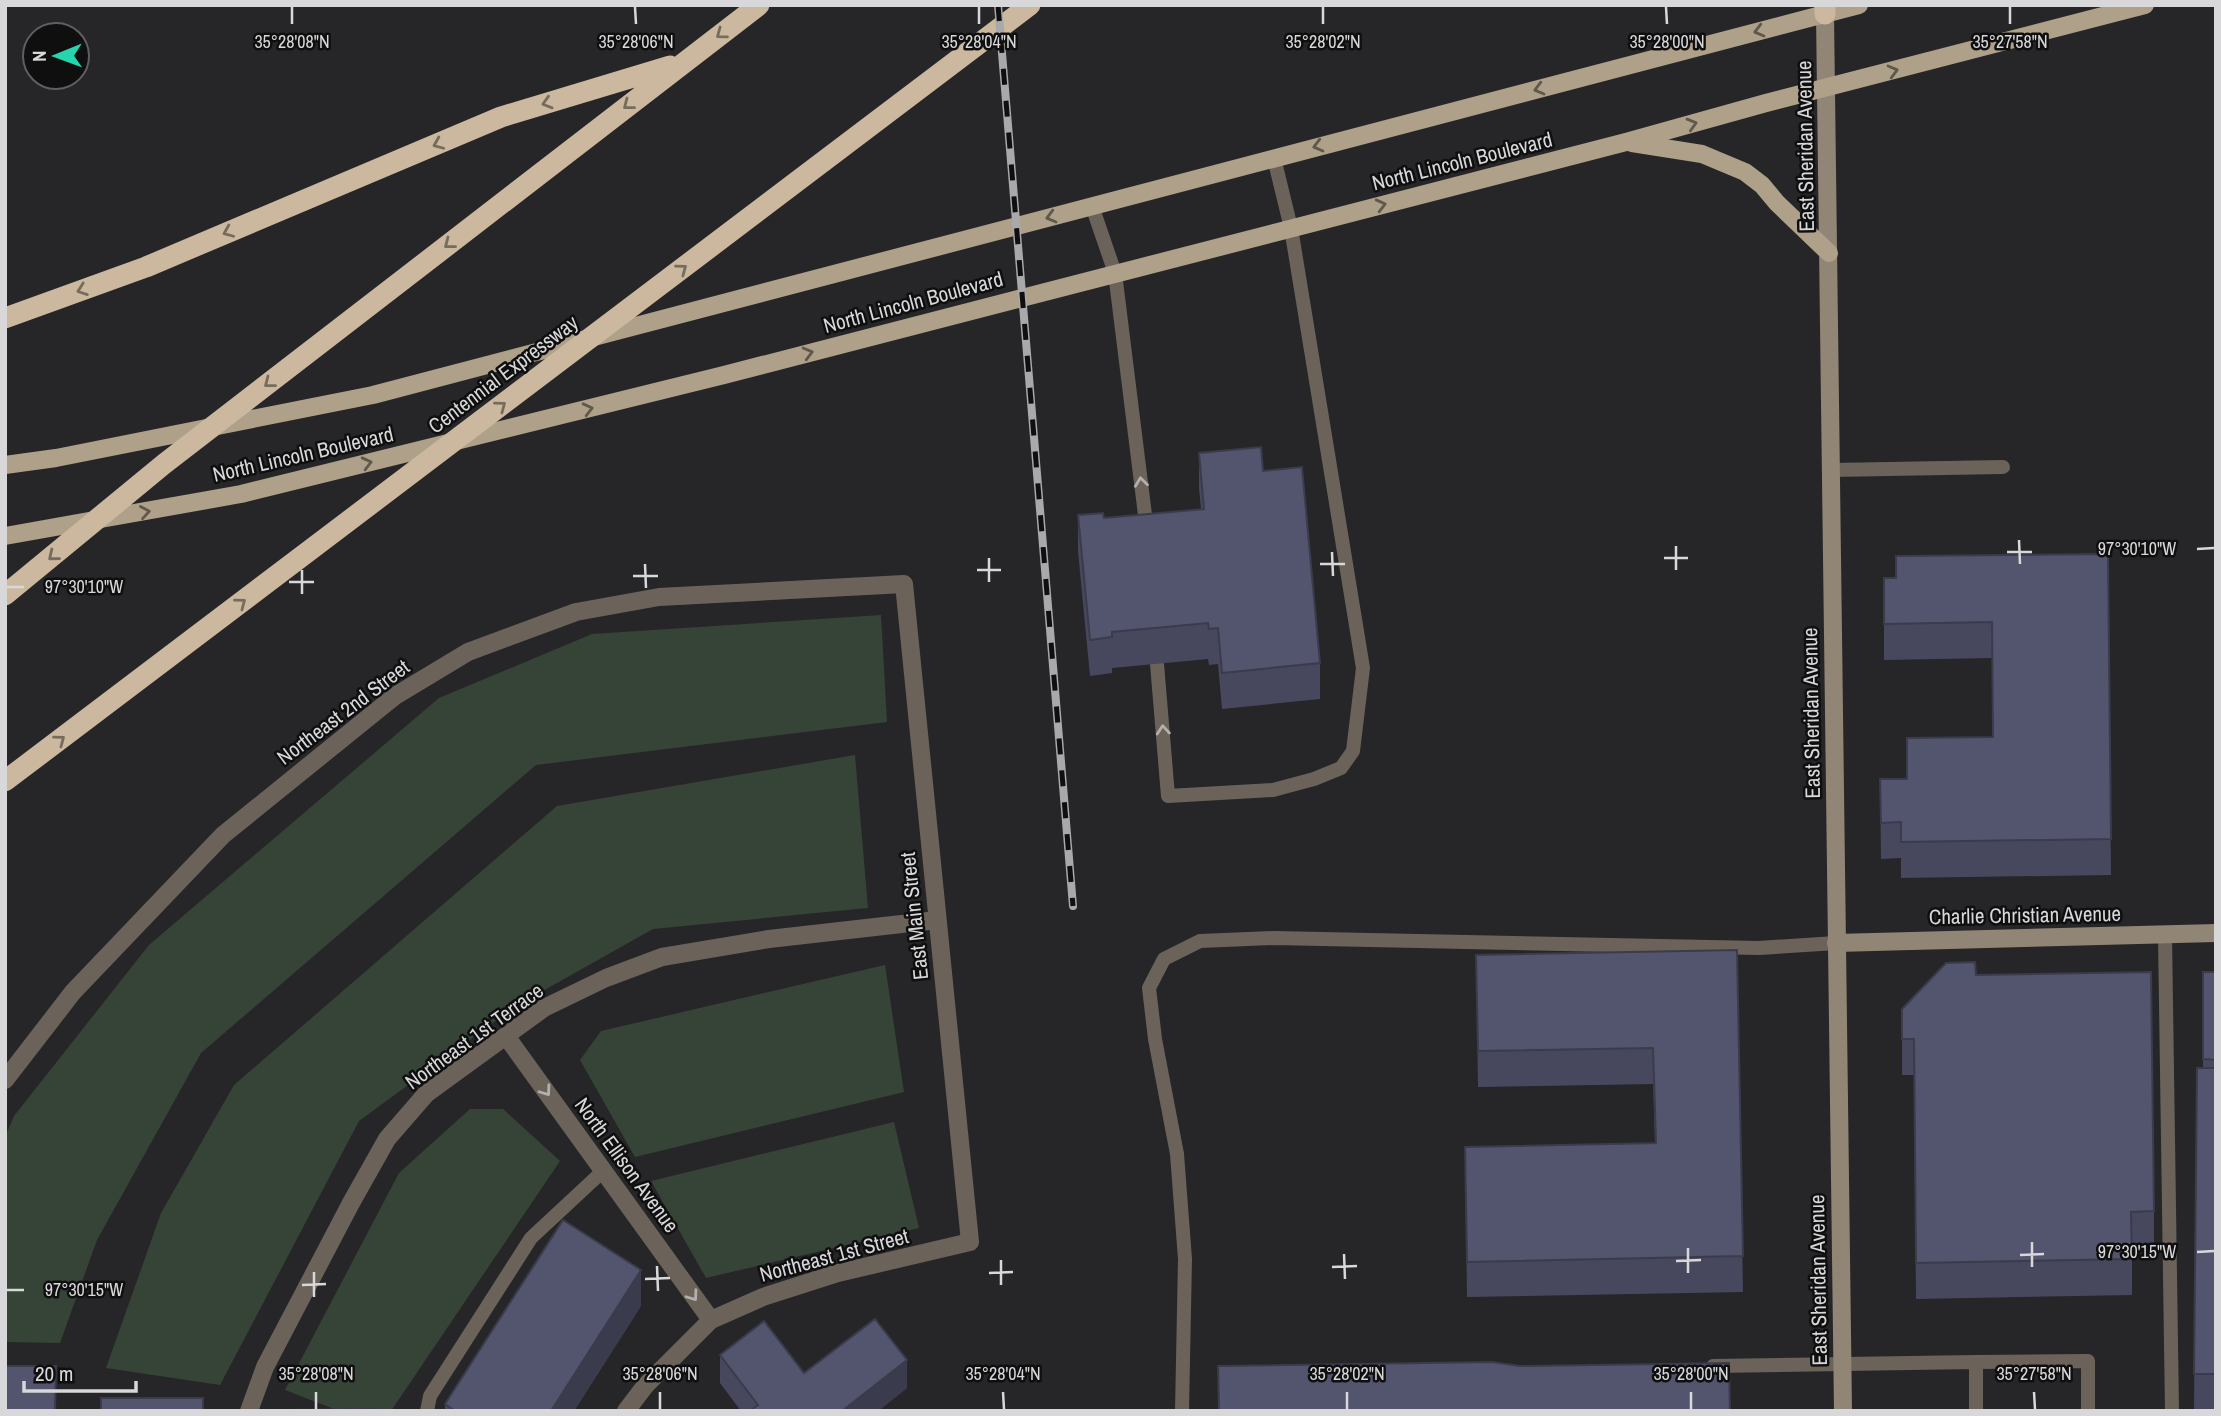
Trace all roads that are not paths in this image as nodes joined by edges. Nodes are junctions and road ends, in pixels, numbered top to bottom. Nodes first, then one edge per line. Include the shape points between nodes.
1 (759, 5) edge
2 (1030, 5) edge
3 (1859, 5) edge
4 (2145, 5) edge
5 (1825, 10) edge
6 (682, 63) junction
7 (1827, 88) junction
8 (1626, 142) junction
9 (1273, 158) junction
10 (1093, 206) junction
11 (1291, 228) junction
12 (1829, 253) junction
13 (1115, 273) junction
14 (5, 318) edge
15 (5, 465) edge
16 (2003, 467) dead end
17 (1831, 470) junction
18 (5, 536) edge
19 (1150, 550) edge
20 (904, 584) joint
21 (5, 595) edge
22 (1157, 664) edge
23 (5, 781) edge
24 (937, 920) junction
25 (2216, 933) edge
26 (2165, 934) junction
27 (1836, 943) junction
28 (506, 1036) junction
29 (5, 1080) edge
30 (603, 1171) junction
31 (970, 1242) joint
32 (711, 1320) junction
33 (1976, 1363) junction
34 (1842, 1365) junction
35 (1705, 1366) edge
36 (249, 1411) edge
37 (427, 1411) edge
38 (626, 1411) edge
39 (1182, 1411) edge
40 (1843, 1411) edge
41 (1976, 1411) edge
42 (2088, 1411) edge
43 (2172, 1411) edge

1 -> 6 highway
23 -> 2 highway, Centennial Expressway
3 - 5 main road, North Lincoln Boulevard
7 -> 4 main road, North Lincoln Boulevard
5 - 7 street, East Sheridan Avenue
5 -> 9 main road, North Lincoln Boulevard
6 -> 14 highway via 501,117 146,267
6 -> 21 highway via 164,464
8 -> 7 main road, North Lincoln Boulevard
7 - 12 street, East Sheridan Avenue
11 -> 8 main road, North Lincoln Boulevard
8 - 12 main road via 1702,154 1745,172
9 - 10 main road, North Lincoln Boulevard
9 - 11 lane
10 - 13 lane
10 -> 15 main road, North Lincoln Boulevard via 373,395
11 - 13 main road, North Lincoln Boulevard
11 -> 22 lane via 1363,668 1353,751 1341,768 1273,790 1168,796
12 - 17 street, East Sheridan Avenue
18 -> 13 main road, North Lincoln Boulevard via 241,494
19 -> 13 lane
16 - 17 lane
17 - 27 street, East Sheridan Avenue
20 - 24 street, East Main Street
20 - 29 street, Northeast 2nd Street via 659,597 576,612 468,652 395,696 223,835 73,992
24 - 28 street, Northeast 1st Terrace via 769,939 662,957 544,1008
24 - 31 street, East Main Street
25 - 26 street, Charlie Christian Avenue
26 - 27 street, Charlie Christian Avenue
26 - 43 lane
27 - 34 street, East Sheridan Avenue
27 - 39 lane via 1759,948 1273,938 1200,941 1164,959 1149,988 1177,1154 1185,1259
28 -> 30 street, North Ellison Avenue
28 - 36 street, Northeast 1st Terrace via 426,1094 387,1139 265,1367
30 -> 32 street, North Ellison Avenue
30 - 37 lane via 531,1238 430,1395
31 - 32 street, Northeast 1st Street via 838,1273 763,1297
32 - 38 street, Northeast 1st Street
33 - 34 lane
33 - 41 lane
33 - 42 lane via 2088,1360
34 - 35 lane
34 - 40 street, East Sheridan Avenue

